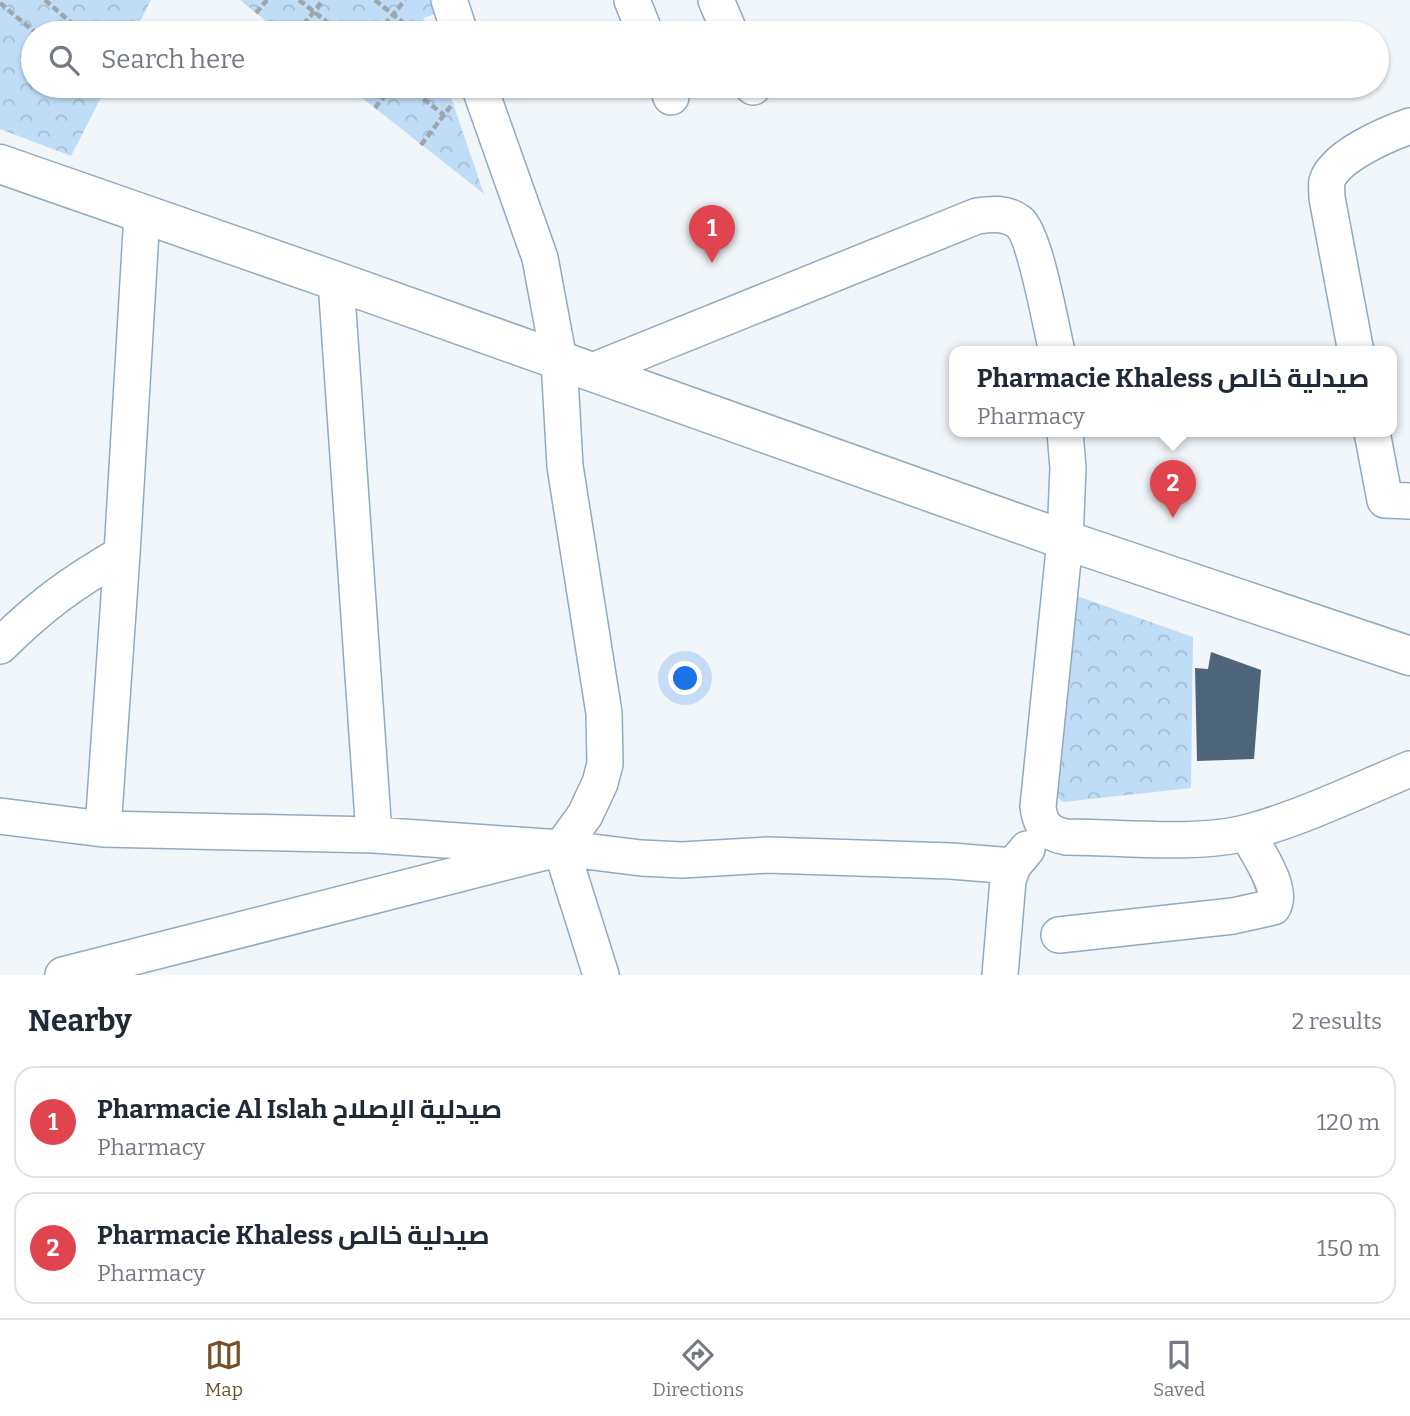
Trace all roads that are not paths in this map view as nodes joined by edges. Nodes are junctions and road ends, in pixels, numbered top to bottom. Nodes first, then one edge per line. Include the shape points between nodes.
1 (449, 0) edge
2 (632, 0) edge
3 (716, 0) edge
4 (456, 21) edge
5 (640, 21) edge
6 (725, 21) edge
7 (468, 98) edge
8 (1410, 126) edge
9 (0, 164) edge
10 (142, 214) junction
11 (335, 281) junction
12 (1056, 346) edge
13 (1355, 346) edge
14 (574, 366) junction
15 (1065, 437) edge
16 (1373, 437) edge
17 (1410, 501) edge
18 (1065, 540) junction
19 (122, 554) junction
20 (0, 646) edge
21 (1410, 656) edge
22 (1410, 769) edge
23 (0, 816) edge
24 (1045, 827) junction
25 (103, 829) junction
26 (1247, 833) junction
27 (374, 835) junction
28 (561, 848) junction
29 (1013, 866) junction
30 (1059, 935) dead end
31 (63, 975) edge
32 (601, 975) edge
33 (1000, 975) edge

1 - 4 street
2 - 5 street
3 - 6 street
7 - 14 street via 540,258
8 - 13 street via 1352,155 1327,181
9 - 10 main road
10 - 11 main road
10 - 19 street
11 - 14 main road
11 - 27 street
12 - 14 street via 1030,240 1021,223 996,214 976,216
14 - 18 main road
14 - 28 street via 565,466 606,737 605,764 593,800
15 - 18 street
16 - 17 street via 1385,500
18 - 21 main road
18 - 24 street via 1038,807
19 - 20 street via 70,585
19 - 25 street
22 - 26 street
23 - 25 street
24 - 26 street via 1066,837 1199,839
24 - 29 street
25 - 27 street
26 - 30 street via 1274,886 1277,900 1273,907 1233,916
27 - 28 street
28 - 29 street via 682,860 767,855
28 - 31 street
28 - 32 street
29 - 33 street

